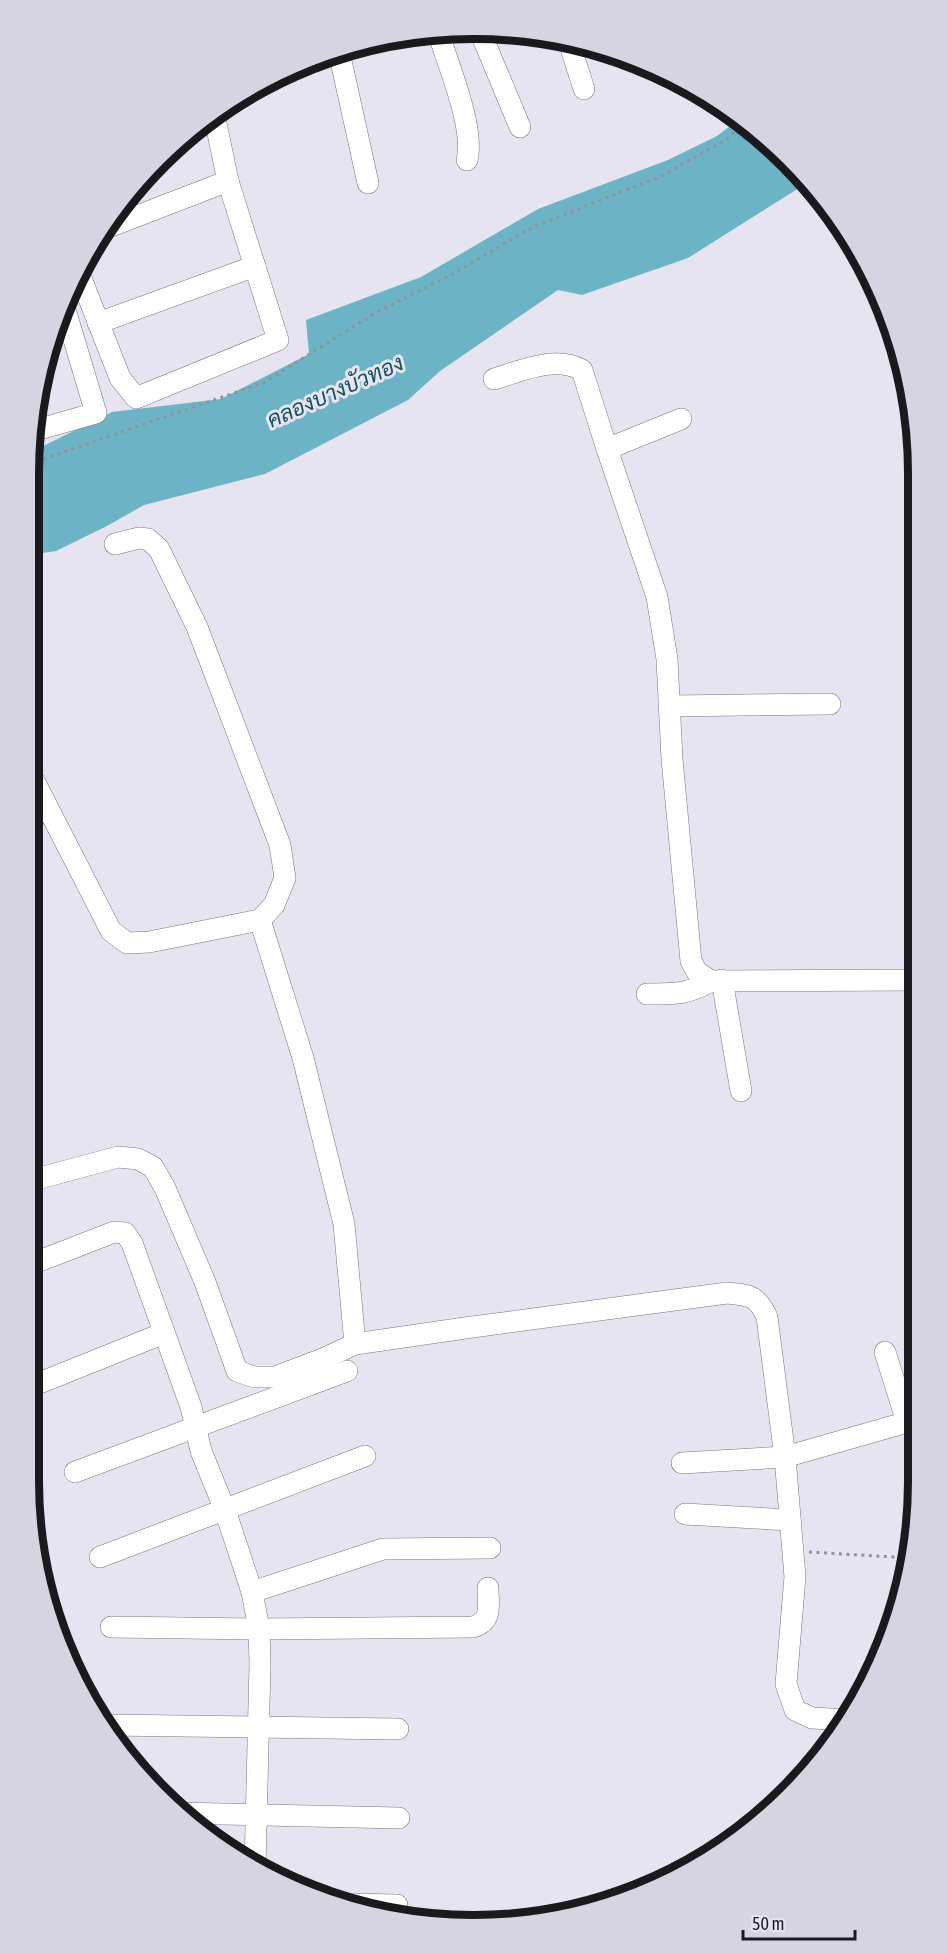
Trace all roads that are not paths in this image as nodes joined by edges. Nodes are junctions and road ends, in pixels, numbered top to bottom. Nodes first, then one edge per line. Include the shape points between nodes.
1 (483, 39) edge
2 (441, 40) edge
3 (572, 50) edge
4 (341, 60) edge
5 (584, 89) dead end
6 (216, 124) edge
7 (520, 127) dead end
8 (467, 160) dead end
9 (228, 181) junction
10 (368, 183) dead end
11 (118, 223) edge
12 (255, 266) junction
13 (83, 283) edge
14 (98, 322) junction
15 (63, 332) edge
16 (494, 379) dead end
17 (681, 419) dead end
18 (42, 428) edge
19 (607, 449) junction
20 (114, 544) dead end
21 (830, 704) dead end
22 (670, 706) junction
23 (39, 792) edge
24 (260, 920) junction
25 (717, 980) junction
26 (908, 980) edge
27 (647, 994) dead end
28 (741, 1091) dead end
29 (39, 1178) edge
30 (39, 1260) edge
31 (164, 1333) junction
32 (355, 1344) junction
33 (885, 1352) dead end
34 (347, 1371) dead end
35 (42, 1382) dead end
36 (908, 1409) edge
37 (908, 1422) edge
38 (196, 1427) junction
39 (365, 1456) dead end
40 (785, 1457) junction
41 (682, 1463) dead end
42 (75, 1472) dead end
43 (225, 1510) junction
44 (685, 1514) dead end
45 (790, 1520) junction
46 (490, 1548) dead end
47 (100, 1557) dead end
48 (488, 1588) dead end
49 (252, 1592) junction
50 (111, 1627) dead end
51 (259, 1629) junction
52 (837, 1719) edge
53 (114, 1725) edge
54 (258, 1727) junction
55 (398, 1729) dead end
56 (195, 1813) edge
57 (256, 1815) junction
58 (399, 1818) dead end
59 (255, 1857) edge
60 (379, 1905) edge
61 (397, 1905) dead end

1 - 7 street
2 - 8 street via 466,122
3 - 5 street
4 - 10 street
6 - 9 street
9 - 11 street
9 - 12 street
12 - 14 street
12 - 14 street via 278,340 136,398 120,378
13 - 14 street
15 - 18 street via 96,412
16 - 19 street via 552,363 571,364 582,370
17 - 19 street
19 - 22 street via 657,597
20 - 24 street via 139,538 148,539 159,549 201,638 280,845 285,878 274,905
21 - 22 street
22 - 25 street via 691,961 697,972
23 - 24 street via 111,931 127,943
24 - 32 street via 303,1058 344,1224
25 - 26 street
25 - 27 street via 683,994
25 - 28 street
29 - 32 street via 118,1157 138,1159 153,1167 205,1282 237,1371 254,1377 275,1377
30 - 31 street via 114,1232 125,1233
31 - 35 street
31 - 38 street
32 - 40 street via 727,1293 749,1295 761,1304 767,1317
33 - 36 street
34 - 38 street
37 - 40 street
38 - 42 street
38 - 43 street via 201,1451
39 - 43 street
40 - 41 street
40 - 45 street
43 - 47 street
43 - 49 street
44 - 45 street
45 - 52 street via 795,1577 786,1684 795,1710 812,1718
46 - 49 street via 383,1549
48 - 51 street via 487,1619 473,1628
49 - 51 street
50 - 51 street
51 - 54 street
53 - 54 street
54 - 55 street
54 - 57 street
56 - 57 street
57 - 58 street
57 - 59 street
60 - 61 street

